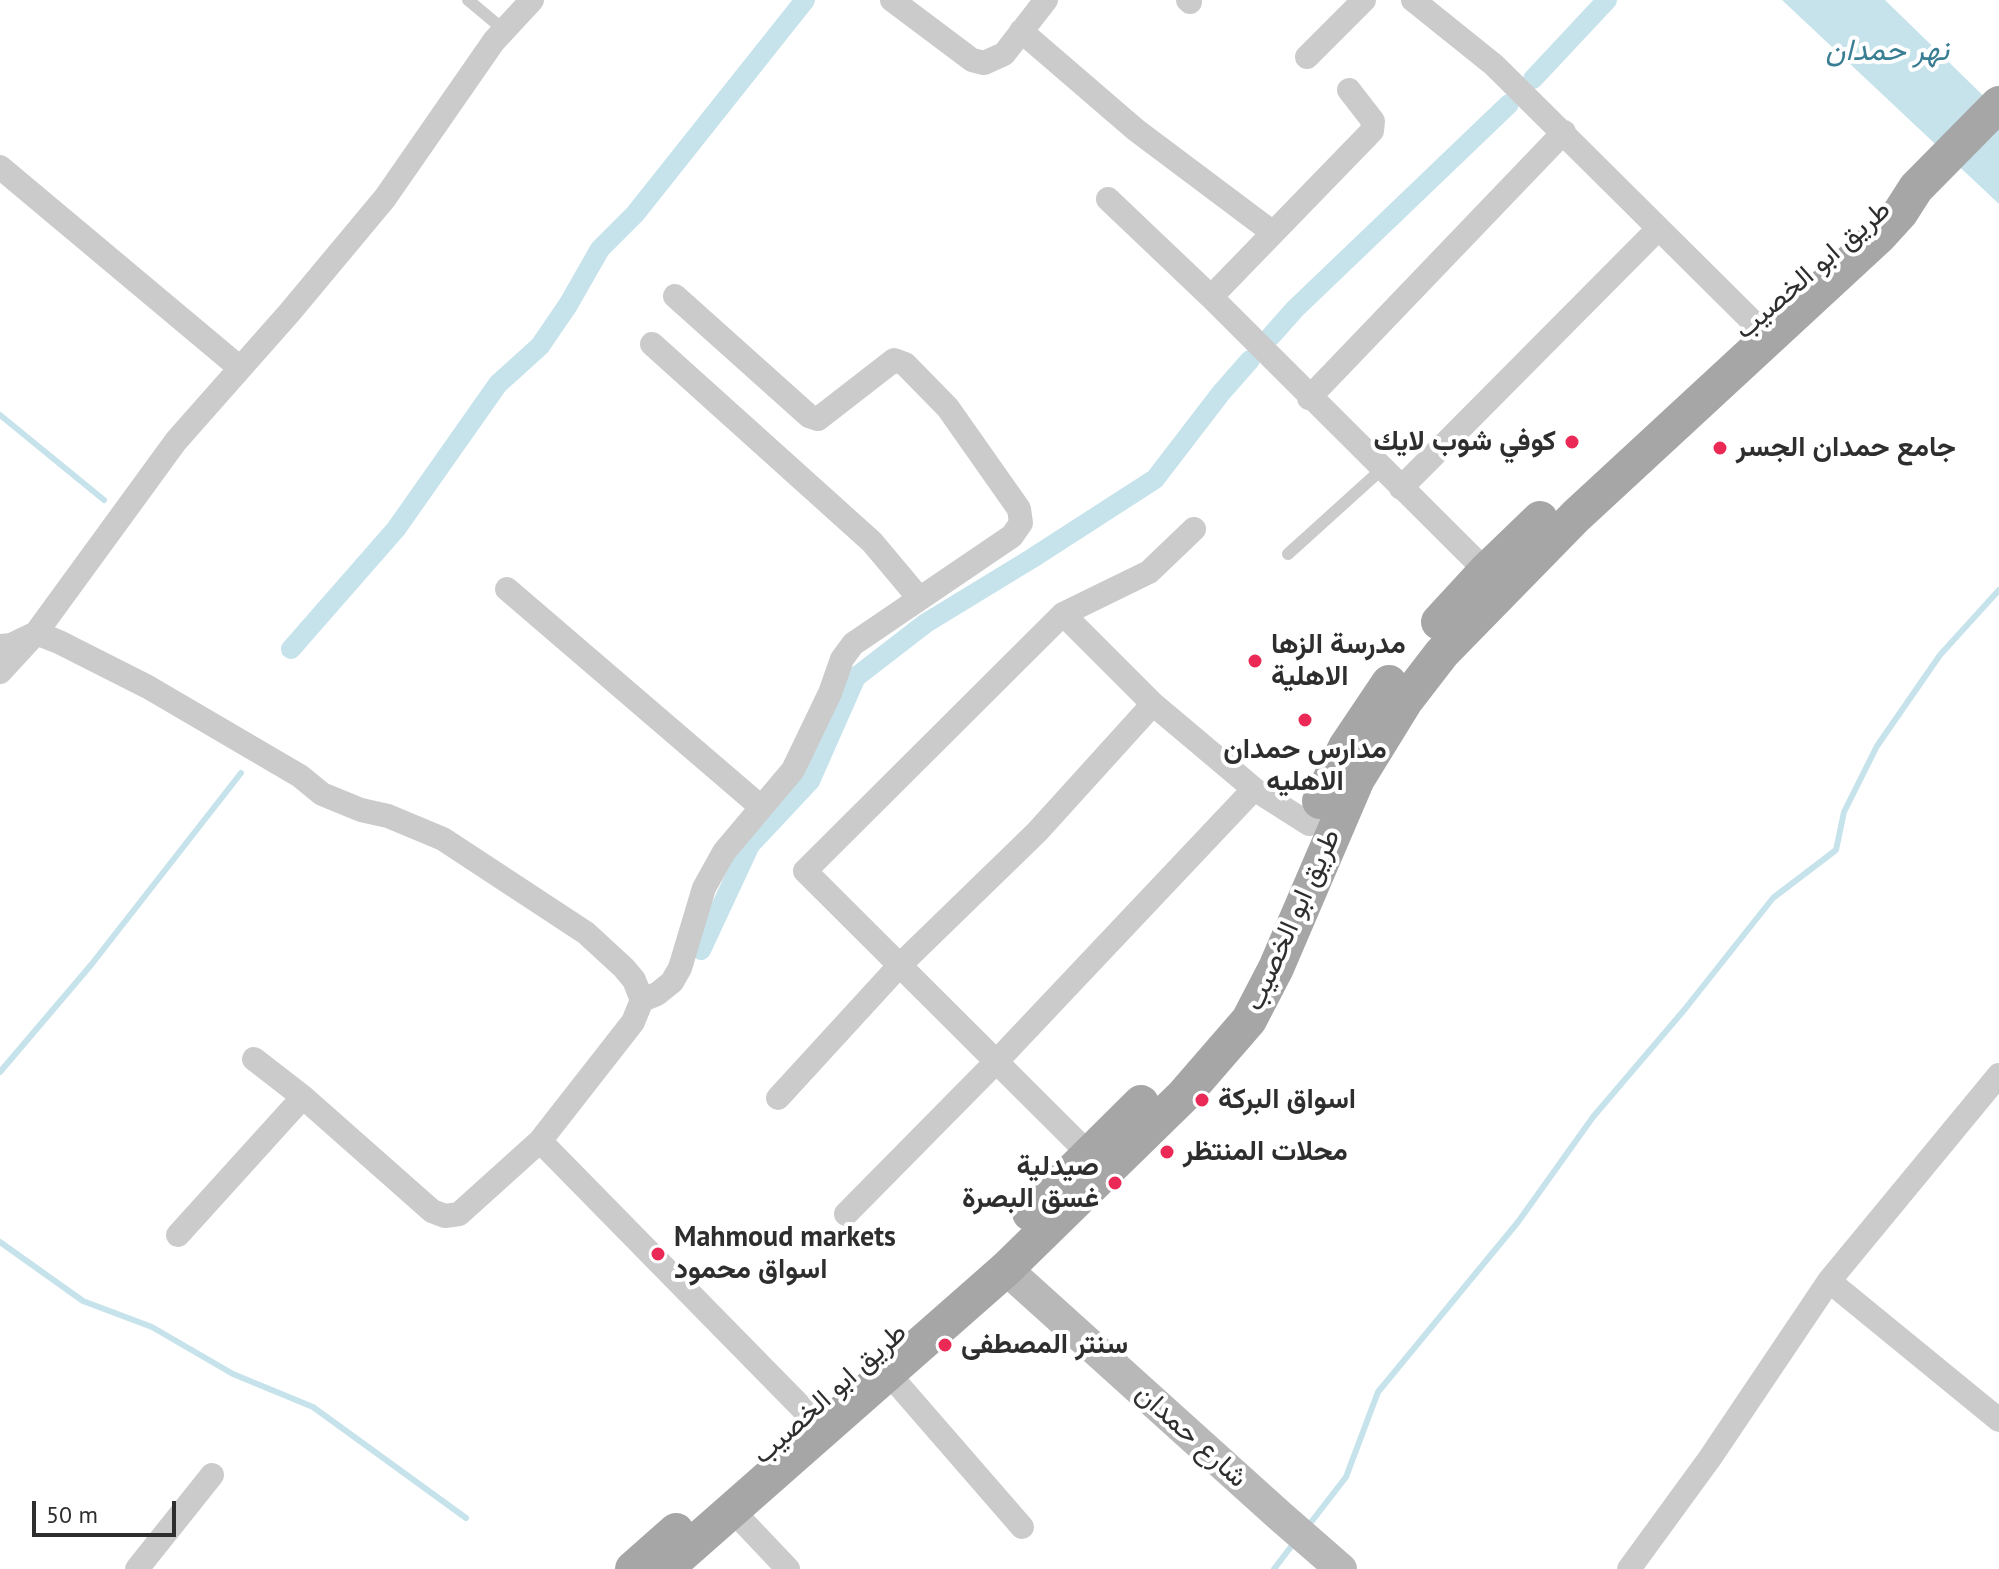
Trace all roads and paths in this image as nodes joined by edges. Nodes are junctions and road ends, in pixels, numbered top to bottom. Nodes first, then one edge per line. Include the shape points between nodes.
1 (468, 0) edge
2 (532, 0) edge
3 (892, 0) edge
4 (1046, 0) edge
5 (1364, 0) edge
6 (1413, 0) edge
7 (504, 30) junction
8 (1021, 31) junction
9 (1307, 57) dead end
10 (1349, 90) dead end
11 (1999, 104) edge
12 (1564, 132) junction
13 (0, 167) edge
14 (1916, 188) junction
15 (1108, 199) dead end
16 (1658, 229) junction
17 (1272, 232) junction
18 (675, 296) dead end
19 (1211, 297) junction
20 (1752, 321) junction
21 (652, 344) dead end
22 (240, 368) junction
23 (1309, 398) junction
24 (1382, 469) junction
25 (1401, 488) junction
26 (1568, 508) junction
27 (1194, 529) dead end
28 (1288, 554) dead end
29 (1486, 571) junction
30 (507, 589) dead end
31 (919, 598) junction
32 (1063, 614) junction
33 (36, 633) junction
34 (0, 646) edge
35 (0, 672) edge
36 (1153, 704) junction
37 (1254, 789) junction
38 (761, 807) junction
39 (1309, 824) junction
40 (899, 966) junction
41 (642, 1000) junction
42 (254, 1059) dead end
43 (996, 1062) junction
44 (1999, 1075) edge
45 (303, 1097) junction
46 (778, 1098) dead end
47 (1990, 1104) edge
48 (540, 1141) junction
49 (1089, 1154) junction
50 (846, 1214) dead end
51 (178, 1235) dead end
52 (1006, 1269) junction
53 (1829, 1281) junction
54 (889, 1374) junction
55 (808, 1414) junction
56 (1999, 1420) edge
57 (212, 1475) dead end
58 (733, 1511) junction
59 (1022, 1527) dead end
60 (137, 1569) edge
61 (633, 1569) edge
62 (665, 1569) edge
63 (788, 1569) edge
64 (1341, 1569) edge
65 (1629, 1569) edge

1 - 7 lane
2 - 7 street
3 - 8 street via 972,60 984,63 1004,54
4 - 8 street
5 - 9 street
6 - 12 street via 1494,65
7 - 22 street via 385,198
8 - 17 street via 1136,130
10 - 17 street via 1373,121 1372,131
11 - 14 main road
12 - 16 street
12 - 23 street
13 - 22 street
14 - 20 main road, طريق ابو الخصيب via 1864,220
14 - 26 main road, طريق ابو الخصيب via 1880,235
15 - 19 street
16 - 20 street
16 - 25 street
17 - 19 street
18 - 31 street via 809,416 818,419 894,360 905,364 948,408 1019,509 1021,523 1012,536
19 - 23 street
20 - 26 main road, طريق ابو الخصيب
21 - 31 street via 872,542
22 - 33 street via 176,441
23 - 24 street
24 - 25 street
24 - 28 lane
25 - 29 street
26 - 29 main road, طريق ابو الخصيب
26 - 52 main road, طريق ابو الخصيب via 1442,653 1388,727 1344,807 1249,1020 1184,1095
27 - 32 street via 1149,572
29 - 39 main road, طريق ابو الخصيب via 1377,698 1346,747
30 - 38 street
31 - 38 street via 853,644 793,770
32 - 36 street
32 - 40 street via 805,871
33 - 34 street
33 - 35 street
33 - 41 street via 148,687 322,794 443,839 586,933 634,980
36 - 37 street
36 - 40 street via 1037,832
37 - 39 street
37 - 43 street
38 - 41 street via 724,852 704,888 672,982
39 - 49 main road, طريق ابو الخصيب via 1249,969 1223,1014 1190,1055
40 - 43 street
40 - 46 street
41 - 48 street via 633,1022
42 - 45 street
43 - 49 street
43 - 50 street
44 - 47 street
45 - 48 street via 432,1211 445,1216 459,1214
45 - 51 street
47 - 53 street
48 - 55 street
49 - 55 main road, طريق ابو الخصيب
52 - 54 main road, طريق ابو الخصيب
52 - 64 main road, شارع حمدان
53 - 56 street
53 - 65 street
54 - 58 main road, طريق ابو الخصيب
54 - 59 street
55 - 61 main road, طريق ابو الخصيب
57 - 60 street
58 - 62 main road, طريق ابو الخصيب
58 - 63 street

